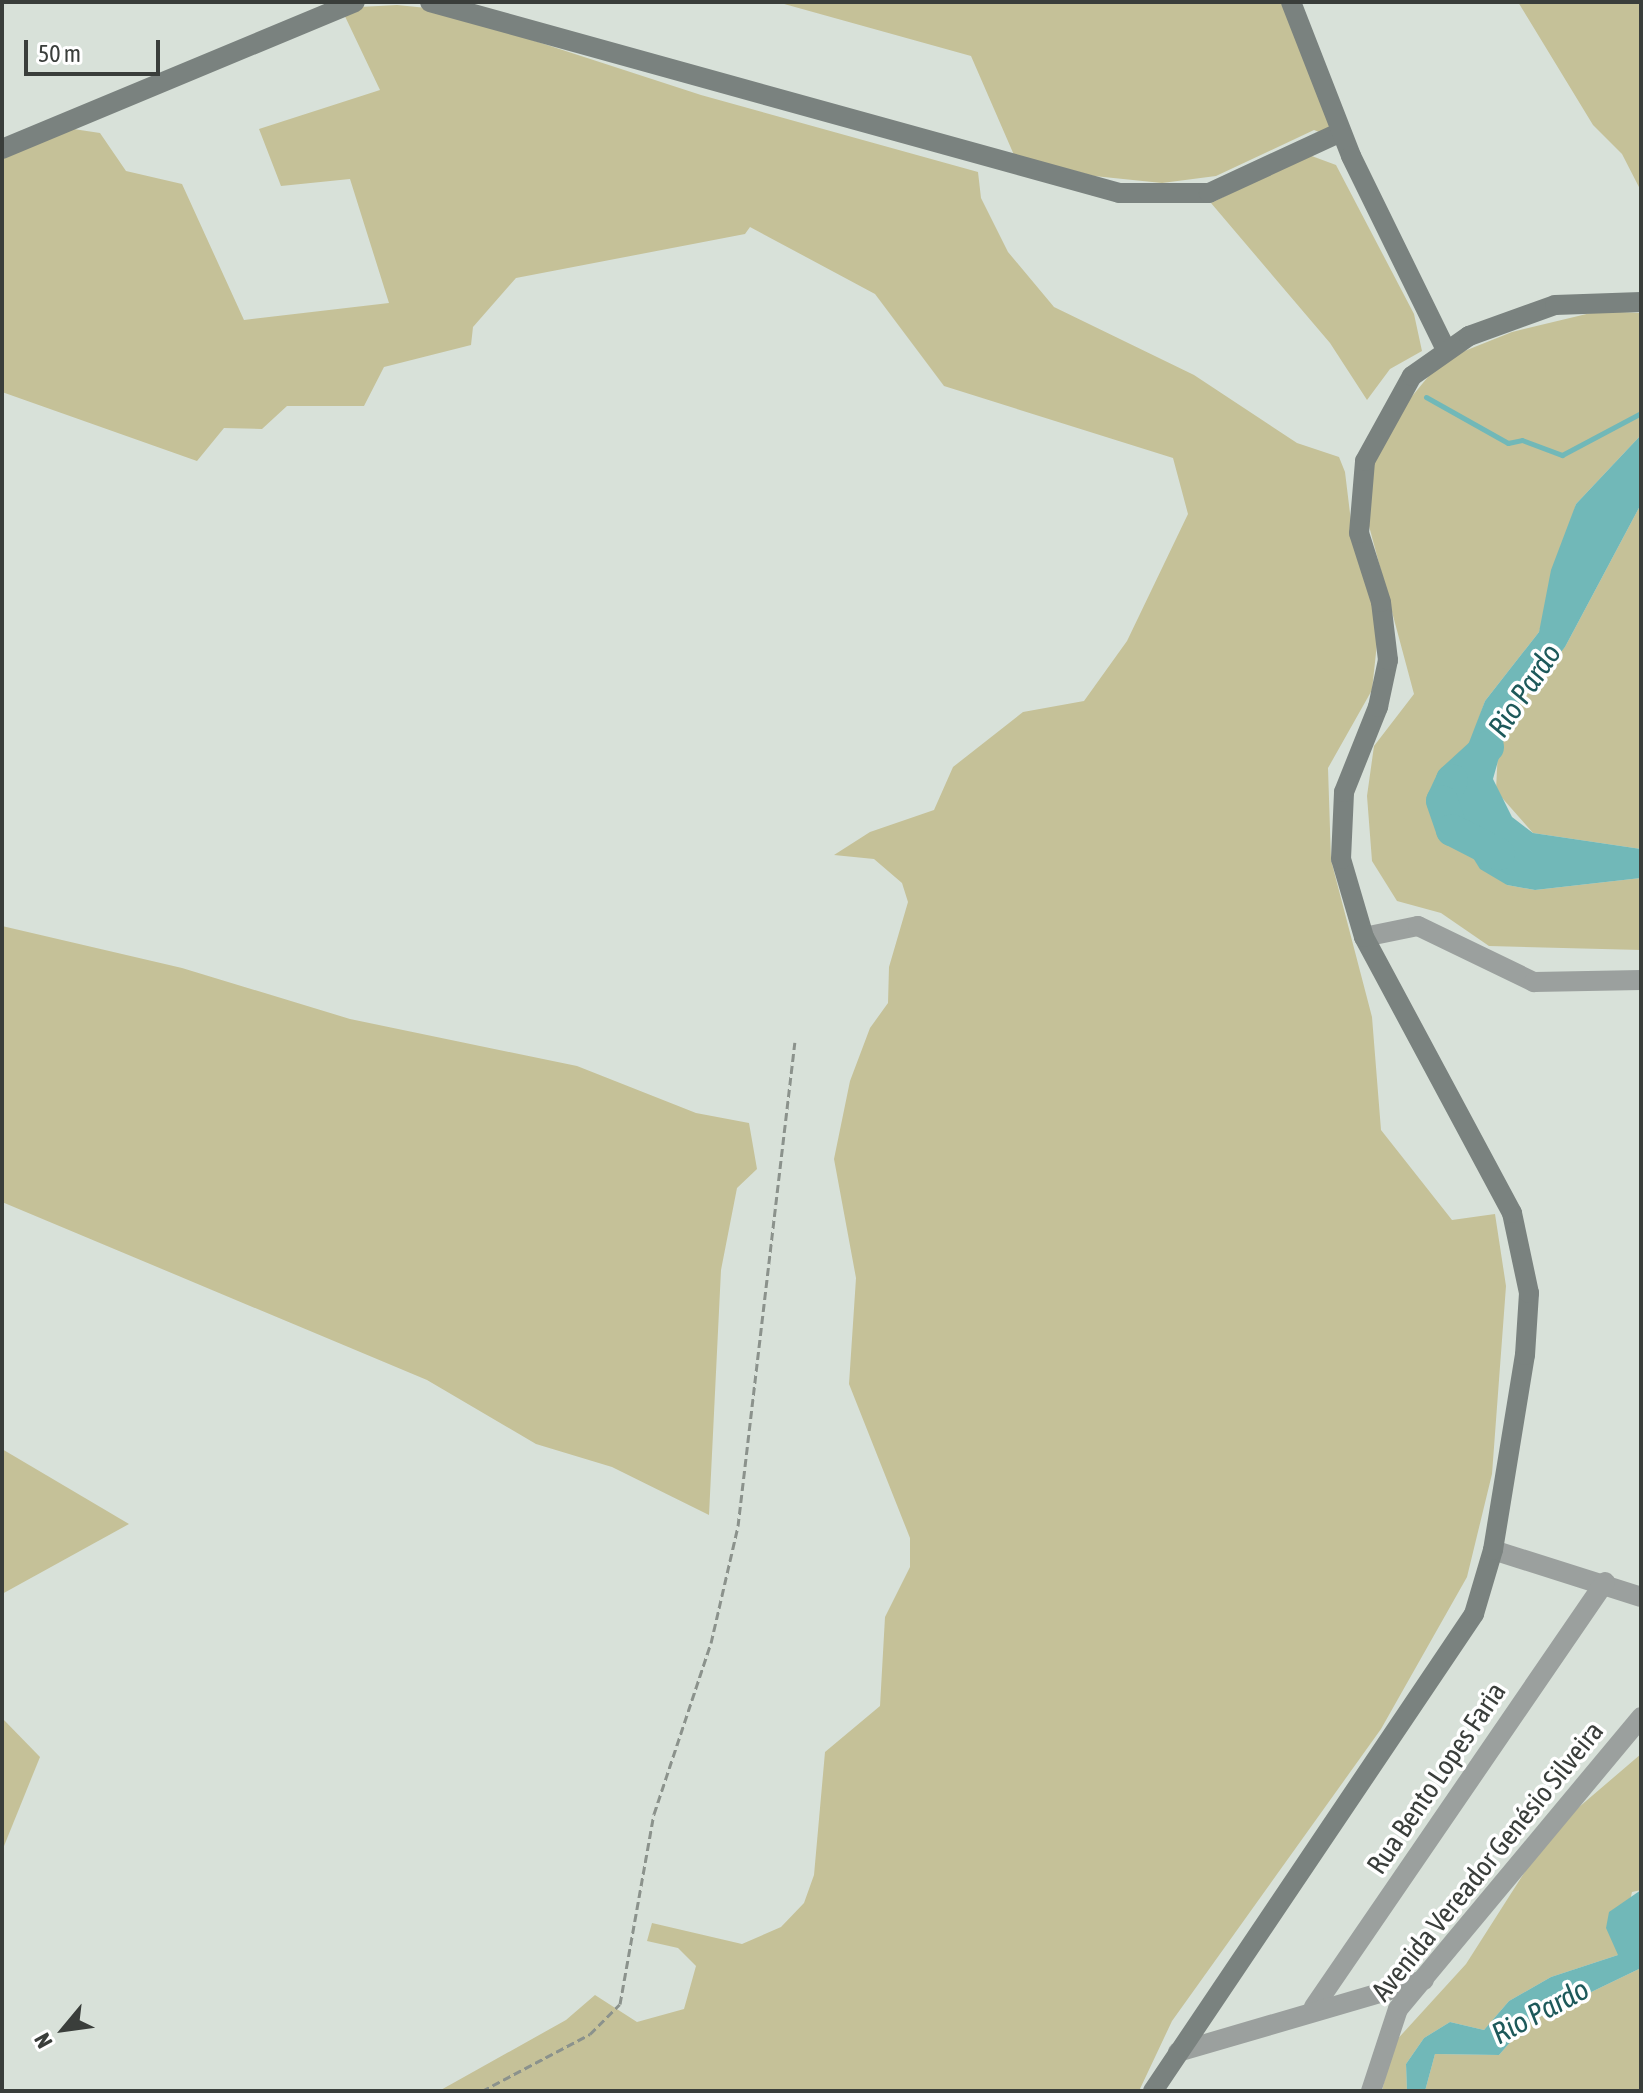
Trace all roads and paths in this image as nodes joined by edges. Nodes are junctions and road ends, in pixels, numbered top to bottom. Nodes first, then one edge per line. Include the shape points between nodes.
1 (355, 2) edge
2 (430, 2) edge
3 (1291, 2) edge
4 (1341, 132) junction
5 (2, 149) edge
6 (1641, 302) edge
7 (1446, 350) junction
8 (1364, 937) junction
9 (1641, 980) edge
10 (795, 1042) dead end
11 (1493, 1550) junction
12 (1605, 1582) junction
13 (1641, 1597) edge
14 (1641, 1717) edge
15 (1424, 1980) junction
16 (1314, 2007) junction
17 (1178, 2052) junction
18 (482, 2091) edge
19 (1153, 2091) edge
20 (1371, 2091) edge

1 - 5 main road
2 - 4 main road via 1119,193 1209,193
3 - 4 main road
4 - 7 main road
6 - 7 main road via 1555,305
7 - 8 main road via 1400,391 1360,480 1359,533 1381,602 1388,660 1341,811 1341,859
8 - 9 street via 1418,926 1534,982
8 - 11 main road via 1500,1185 1527,1264 1527,1333
10 - 18 path via 738,1526 711,1643 654,1814 620,2004 590,2034
11 - 12 street
11 - 17 main road via 1483,1593 1449,1654
12 - 13 street
12 - 16 street, Rua Bento Lopes Faria
14 - 15 street, Avenida Vereador Genésio Silveira
15 - 16 street
15 - 20 street, Avenida Vereador Genésio Silveira via 1390,2020
16 - 17 street
17 - 19 main road

